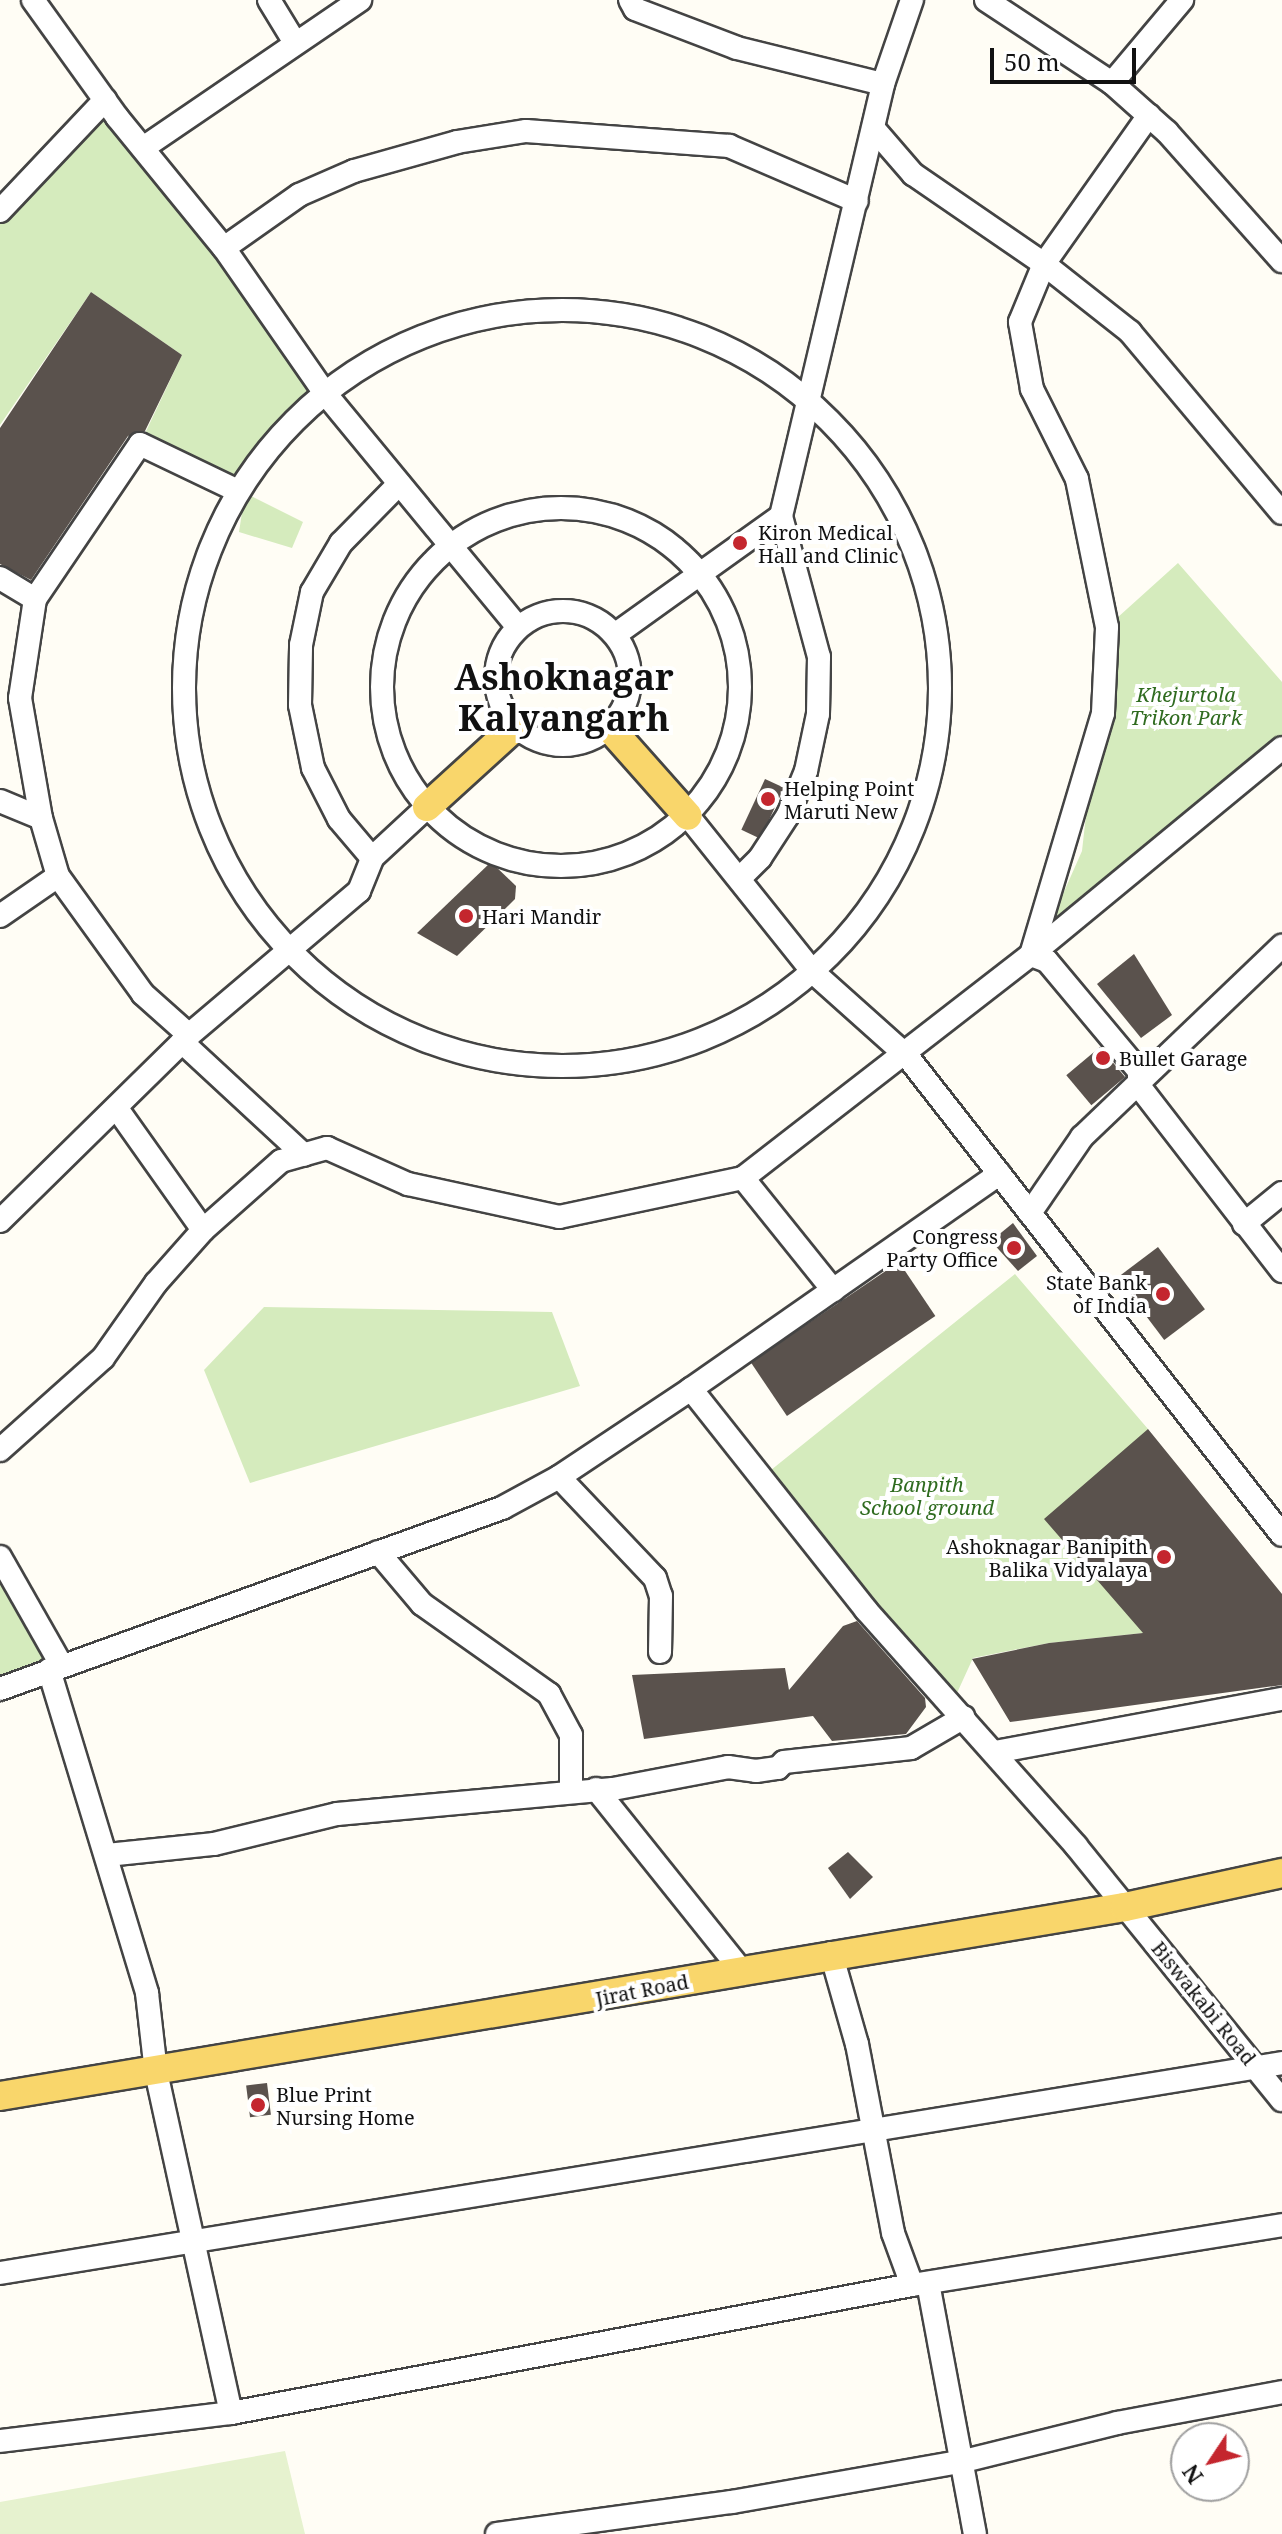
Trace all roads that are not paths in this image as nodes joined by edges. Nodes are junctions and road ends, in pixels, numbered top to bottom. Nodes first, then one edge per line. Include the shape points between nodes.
1 (33, 0) edge
2 (269, 0) edge
3 (360, 0) edge
4 (630, 0) edge
5 (912, 0) edge
6 (986, 0) edge
7 (1182, 0) edge
8 (294, 41) junction
9 (1112, 83) junction
10 (883, 84) junction
11 (105, 100) junction
12 (1149, 115) junction
13 (874, 129) junction
14 (143, 148) junction
15 (857, 201) junction
16 (0, 211) edge
17 (224, 248) junction
18 (1282, 261) edge
19 (1044, 264) junction
20 (324, 392) junction
21 (808, 402) junction
22 (399, 484) junction
23 (238, 491) junction
24 (1282, 513) edge
25 (781, 516) junction
26 (450, 544) junction
27 (700, 574) junction
28 (0, 578) edge
29 (35, 599) junction
30 (517, 626) junction
31 (616, 634) junction
32 (516, 726) junction
33 (608, 726) junction
34 (1282, 748) edge
35 (0, 801) edge
36 (427, 807) junction
37 (688, 816) junction
38 (41, 818) junction
39 (372, 858) junction
40 (58, 876) junction
41 (741, 877) junction
42 (0, 916) edge
43 (1282, 946) edge
44 (290, 950) junction
45 (1031, 955) junction
46 (813, 972) junction
47 (186, 1038) junction
48 (907, 1056) junction
49 (1139, 1086) junction
50 (118, 1110) junction
51 (304, 1155) junction
52 (999, 1174) junction
53 (743, 1178) junction
54 (1282, 1193) edge
55 (1030, 1213) junction
56 (0, 1221) edge
57 (1244, 1224) junction
58 (203, 1230) junction
59 (1282, 1271) edge
60 (833, 1290) junction
61 (691, 1389) junction
62 (0, 1450) edge
63 (559, 1477) junction
64 (1282, 1535) edge
65 (378, 1552) junction
66 (0, 1557) edge
67 (660, 1652) dead end
68 (56, 1668) junction
69 (0, 1689) edge
70 (1282, 1699) edge
71 (964, 1717) junction
72 (995, 1752) junction
73 (596, 1789) junction
74 (571, 1790) junction
75 (107, 1855) junction
76 (1282, 1873) edge
77 (1125, 1907) junction
78 (831, 1953) junction
79 (741, 1970) junction
80 (1282, 2063) edge
81 (1257, 2067) junction
82 (156, 2072) junction
83 (0, 2096) edge
84 (1282, 2100) edge
85 (872, 2131) junction
86 (1282, 2225) edge
87 (194, 2241) junction
88 (0, 2273) edge
89 (920, 2284) junction
90 (1282, 2392) edge
91 (231, 2413) junction
92 (0, 2441) edge
93 (964, 2461) junction
94 (497, 2534) edge
95 (975, 2534) edge

1 - 11 street
2 - 8 street
3 - 8 street
4 - 10 street via 635,9 737,48
5 - 10 street
6 - 9 street
7 - 9 street
8 - 14 street
9 - 12 street
10 - 13 street
11 - 14 street
11 - 16 street
12 - 18 street
12 - 19 street
13 - 15 street
13 - 19 street via 913,174
14 - 17 street
15 - 17 street via 729,146 526,131 457,142 354,171 299,195
15 - 21 street
17 - 20 street
19 - 24 street via 1130,332
19 - 45 street via 1020,322 1032,389 1077,479 1107,627 1103,713
20 - 21 street via 386,351 456,324 529,311 604,312 678,328 746,359
20 - 22 street
20 - 23 street via 276,438
21 - 25 street
21 - 46 street via 870,470 907,537 928,595 940,687 929,778 916,822 874,904
22 - 26 street
22 - 39 street via 341,543 312,592 301,645 300,705 313,768 339,819
23 - 29 street via 140,444
23 - 44 street via 211,545 190,617 184,662 188,737 215,838 236,878
25 - 27 street
25 - 41 street via 819,657 818,714 806,771 788,815
26 - 27 street via 490,521 535,508 581,508 626,519 667,542
26 - 30 street
26 - 36 street via 403,600 382,670 382,707 390,743
27 - 31 street
27 - 37 street via 729,626 738,655 740,700 732,744 713,784
28 - 29 street
29 - 38 street via 20,698
30 - 31 street via 550,610 586,613
30 - 32 street via 496,659 497,699
31 - 33 street via 631,671 623,710
32 - 33 street via 557,746 596,738
32 - 36 main road
33 - 37 main road
34 - 45 street
35 - 38 street
36 - 37 street via 463,838 492,852 553,867 601,863 646,846
36 - 39 street
37 - 41 street
38 - 40 street
39 - 44 street via 359,891
40 - 42 street
40 - 47 street via 143,994
41 - 46 street
43 - 49 street
44 - 46 street via 335,989 398,1028 481,1058 525,1065 614,1063 686,1046 740,1023
44 - 47 street
45 - 48 street
45 - 49 street via 1047,961 1139,1071
46 - 48 street
47 - 50 street
47 - 51 street
48 - 52 street
48 - 53 street
49 - 55 street via 1082,1137
49 - 57 street
50 - 56 street
50 - 58 street
51 - 53 street via 327,1148 408,1184 559,1217
51 - 58 street via 281,1161
52 - 55 street
52 - 60 street
53 - 60 street
54 - 57 street
55 - 64 street
57 - 59 street
58 - 62 street via 156,1283 103,1358
60 - 61 street
61 - 63 street
61 - 71 street, Biswakabi Road via 866,1610
63 - 65 street via 502,1508
63 - 67 street via 655,1578 661,1596
65 - 68 street
65 - 74 street via 422,1604 549,1694 571,1735
66 - 68 street
68 - 69 street
68 - 75 street
70 - 72 street
71 - 72 street, Biswakabi Road
71 - 73 street via 911,1748 784,1762 756,1771 728,1767
72 - 77 street, Biswakabi Road
73 - 74 street
73 - 79 street
74 - 75 street via 337,1814 214,1844
75 - 82 street via 147,1993
76 - 77 main road, Jirat Road
77 - 78 main road, Jirat Road
77 - 81 street, Biswakabi Road
78 - 79 main road, Jirat Road
78 - 85 street via 857,2044
79 - 82 main road, Jirat Road
80 - 81 street
81 - 84 street, Biswakabi Road
81 - 85 street
82 - 83 main road, Jirat Road
82 - 87 street
85 - 87 street
85 - 89 street via 893,2233
86 - 89 street
87 - 88 street
87 - 91 street
89 - 91 street
89 - 93 street
90 - 93 street via 1117,2423
91 - 92 street
93 - 94 street via 732,2502
93 - 95 street

